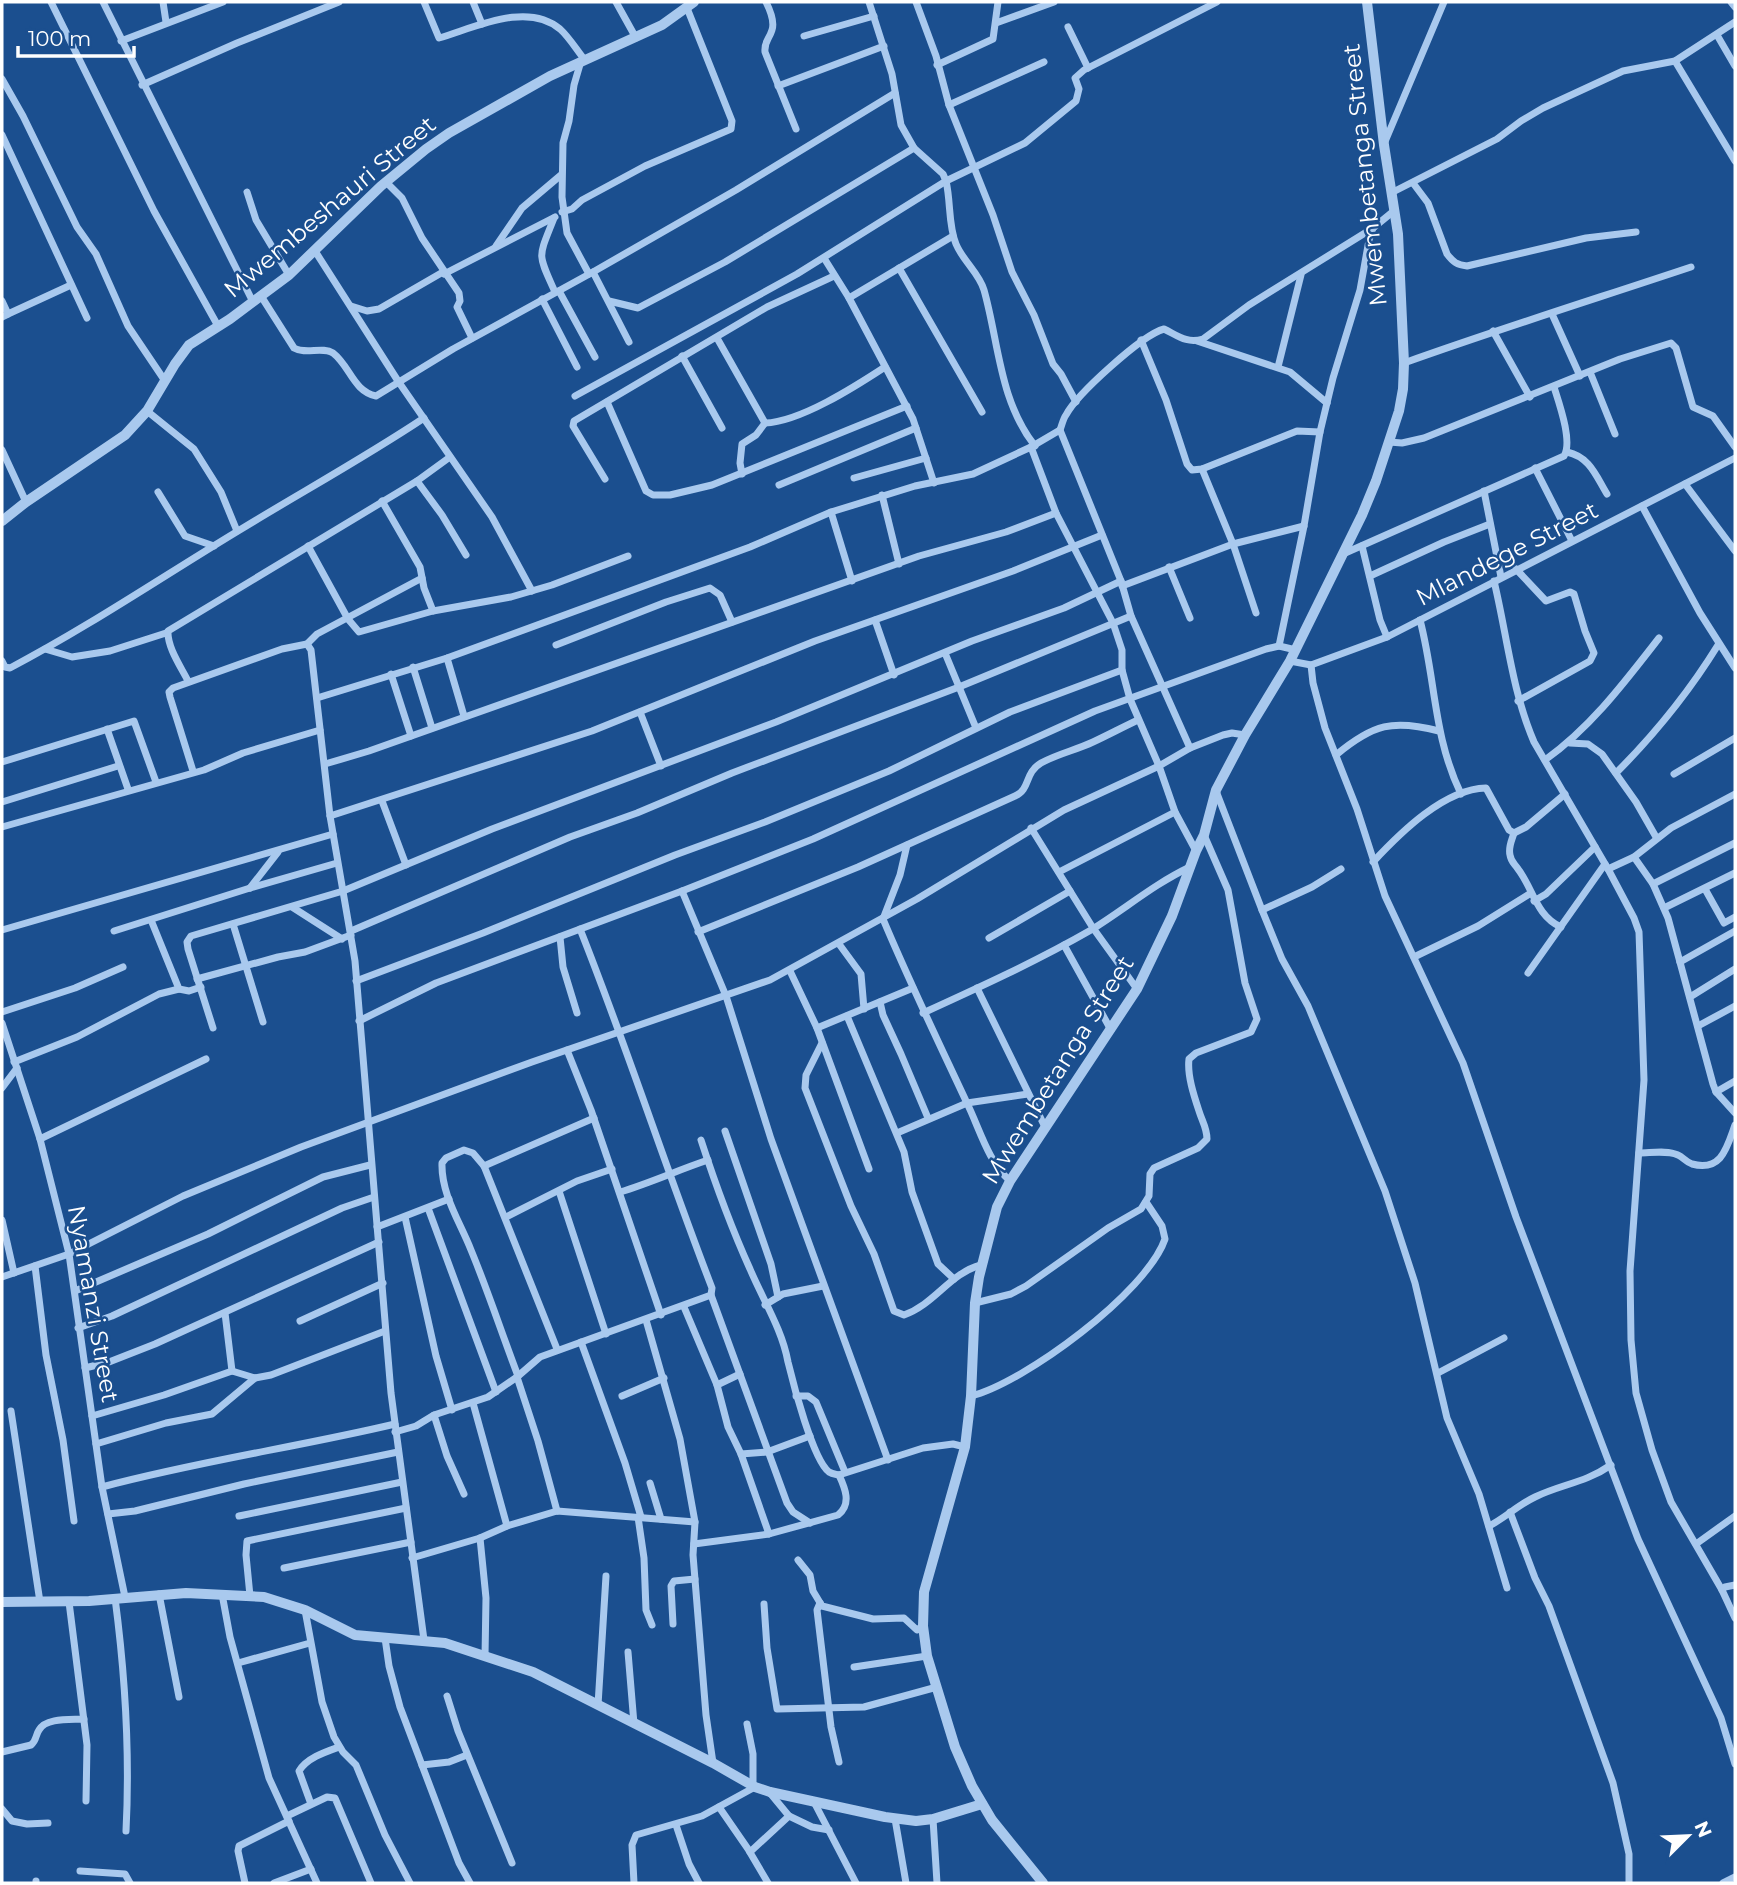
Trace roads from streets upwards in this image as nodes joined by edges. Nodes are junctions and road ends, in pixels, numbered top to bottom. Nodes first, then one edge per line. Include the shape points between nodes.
1 (51, 2) edge
2 (103, 2) edge
3 (163, 2) edge
4 (223, 2) edge
5 (338, 2) edge
6 (424, 2) edge
7 (473, 2) edge
8 (616, 2) edge
9 (766, 2) edge
10 (869, 2) edge
11 (916, 2) edge
12 (998, 2) edge
13 (1054, 2) edge
14 (1217, 2) edge
15 (1367, 2) edge
16 (1444, 2) edge
17 (1731, 2) edge
18 (690, 5) edge
19 (1735, 7) edge
20 (874, 16) junction
21 (166, 22) junction
22 (1735, 22) edge
23 (996, 23) junction
24 (482, 24) junction
25 (1068, 27) dead end
26 (1717, 35) junction
27 (804, 36) dead end
28 (636, 38) junction
29 (121, 41) junction
30 (884, 46) junction
31 (582, 60) junction
32 (1675, 61) junction
33 (1044, 62) dead end
34 (937, 65) junction
35 (1735, 66) edge
36 (1088, 68) junction
37 (2, 79) edge
38 (142, 85) junction
39 (778, 86) junction
40 (895, 93) junction
41 (949, 105) junction
42 (796, 129) dead end
43 (2, 135) edge
44 (4, 145) edge
45 (1384, 145) junction
46 (914, 148) junction
47 (1735, 161) edge
48 (973, 168) junction
49 (561, 175) junction
50 (946, 181) junction
51 (386, 182) junction
52 (1413, 183) junction
53 (247, 192) dead end
54 (1391, 192) junction
55 (562, 209) junction
56 (1395, 210) junction
57 (555, 217) junction
58 (1373, 228) junction
59 (1636, 232) dead end
60 (953, 236) junction
61 (496, 246) junction
62 (315, 251) junction
63 (824, 258) junction
64 (1691, 267) dead end
65 (899, 268) junction
66 (444, 273) junction
67 (591, 273) junction
68 (289, 275) junction
69 (834, 275) junction
70 (1300, 275) junction
71 (71, 285) junction
72 (557, 292) junction
73 (257, 299) junction
74 (542, 299) junction
75 (849, 299) junction
76 (609, 300) junction
77 (2, 301) edge
78 (350, 306) junction
79 (1552, 314) junction
80 (5, 316) edge
81 (87, 318) dead end
82 (218, 326) junction
83 (1493, 331) junction
84 (472, 338) junction
85 (717, 338) junction
86 (1140, 340) junction
87 (1196, 341) junction
88 (629, 342) dead end
89 (682, 356) junction
90 (596, 358) dead end
91 (1404, 363) junction
92 (577, 367) dead end
93 (885, 367) junction
94 (1278, 367) junction
95 (1590, 372) junction
96 (1580, 376) junction
97 (165, 381) junction
98 (398, 381) junction
99 (1555, 387) junction
100 (575, 396) dead end
101 (1530, 397) junction
102 (607, 402) junction
103 (1076, 402) junction
104 (1327, 403) junction
105 (907, 406) junction
106 (148, 411) junction
107 (982, 412) dead end
108 (424, 418) junction
109 (765, 423) junction
110 (722, 428) dead end
111 (916, 428) junction
112 (1060, 430) junction
113 (1320, 432) junction
114 (1615, 435) dead end
115 (1389, 442) junction
116 (1033, 447) junction
117 (1735, 447) edge
118 (2, 450) edge
119 (1567, 452) junction
120 (450, 457) junction
121 (926, 458) junction
122 (1734, 461) edge
123 (1535, 468) junction
124 (1202, 469) junction
125 (742, 474) junction
126 (854, 478) dead end
127 (605, 479) dead end
128 (417, 481) junction
129 (934, 483) junction
130 (1685, 484) junction
131 (779, 485) dead end
132 (1484, 491) junction
133 (158, 492) dead end
134 (1607, 494) dead end
135 (882, 495) junction
136 (382, 501) junction
137 (26, 502) junction
138 (1642, 506) junction
139 (831, 512) junction
140 (1056, 513) junction
141 (2, 521) edge
142 (1490, 524) junction
143 (1304, 526) junction
144 (237, 531) junction
145 (1102, 535) junction
146 (1572, 541) junction
147 (1233, 544) junction
148 (214, 546) junction
149 (308, 546) junction
150 (1362, 546) junction
151 (1073, 548) junction
152 (1735, 551) edge
153 (466, 555) dead end
154 (1343, 555) junction
155 (628, 556) dead end
156 (899, 564) junction
157 (1169, 567) junction
158 (1516, 569) junction
159 (1370, 576) junction
160 (422, 578) junction
161 (1497, 579) junction
162 (852, 581) junction
163 (1121, 584) junction
164 (532, 591) junction
165 (1097, 593) junction
166 (433, 611) junction
167 (1256, 613) dead end
168 (1131, 616) junction
169 (1189, 618) dead end
170 (348, 619) junction
171 (875, 620) junction
172 (1419, 620) junction
173 (732, 622) junction
174 (1113, 623) junction
175 (166, 633) junction
176 (1387, 637) junction
177 (1659, 638) dead end
178 (307, 644) junction
179 (556, 645) dead end
180 (1718, 645) junction
181 (1279, 646) junction
182 (44, 649) junction
183 (1296, 650) junction
184 (945, 653) junction
185 (447, 658) junction
186 (2, 661) edge
187 (1290, 661) junction
188 (1311, 665) junction
189 (413, 667) junction
190 (1735, 668) edge
191 (1122, 670) junction
192 (391, 674) junction
193 (894, 675) junction
194 (188, 681) junction
195 (959, 687) junction
196 (1163, 687) junction
197 (317, 698) junction
198 (1130, 699) junction
199 (1518, 701) junction
200 (640, 712) junction
201 (464, 716) junction
202 (1138, 720) junction
203 (432, 728) junction
204 (976, 728) junction
205 (107, 729) junction
206 (320, 730) junction
207 (1440, 731) junction
208 (1245, 735) junction
209 (411, 736) junction
210 (1735, 738) edge
211 (1570, 743) junction
212 (1190, 748) junction
213 (1336, 755) junction
214 (1545, 760) junction
215 (2, 762) edge
216 (325, 764) junction
217 (118, 766) junction
218 (661, 766) junction
219 (1159, 766) junction
220 (193, 771) junction
221 (1616, 773) junction
222 (1674, 774) dead end
223 (156, 782) junction
224 (128, 789) junction
225 (1216, 790) junction
226 (1461, 794) junction
227 (1565, 794) junction
228 (1735, 794) edge
229 (382, 801) junction
230 (2, 802) edge
231 (1175, 812) junction
232 (330, 816) junction
233 (2, 827) edge
234 (1031, 828) junction
235 (1514, 833) junction
236 (333, 834) junction
237 (1204, 835) junction
238 (1656, 838) junction
239 (1735, 843) edge
240 (906, 845) junction
241 (1595, 847) junction
242 (279, 851) junction
243 (1196, 851) junction
244 (1634, 857) junction
245 (1373, 862) junction
246 (337, 863) junction
247 (406, 865) junction
248 (1190, 867) junction
249 (1607, 867) junction
250 (1341, 869) dead end
251 (1059, 872) junction
252 (1735, 873) edge
253 (1653, 884) junction
254 (250, 888) junction
255 (1705, 890) junction
256 (343, 891) junction
257 (682, 891) junction
258 (1070, 891) junction
259 (1531, 893) junction
260 (1534, 901) junction
261 (292, 907) junction
262 (1664, 908) junction
263 (1262, 910) junction
264 (1735, 917) edge
265 (883, 919) junction
266 (151, 920) junction
267 (233, 924) junction
268 (1561, 927) junction
269 (1093, 928) junction
270 (580, 929) junction
271 (2, 930) edge
272 (114, 931) dead end
273 (1735, 931) edge
274 (698, 932) junction
275 (351, 933) junction
276 (559, 937) junction
277 (989, 938) dead end
278 (342, 939) junction
279 (839, 943) junction
280 (1064, 945) junction
281 (1414, 957) junction
282 (1680, 962) junction
283 (124, 967) dead end
284 (246, 967) junction
285 (1735, 969) edge
286 (790, 971) junction
287 (1528, 973) dead end
288 (197, 979) junction
289 (356, 981) junction
290 (201, 987) junction
291 (913, 988) junction
292 (977, 988) junction
293 (180, 989) junction
294 (1137, 989) junction
295 (726, 996) junction
296 (1690, 997) junction
297 (880, 1002) junction
298 (1735, 1006) edge
299 (864, 1009) junction
300 (2, 1012) edge
301 (577, 1013) dead end
302 (923, 1013) junction
303 (847, 1016) junction
304 (359, 1021) junction
305 (263, 1022) dead end
306 (1698, 1026) junction
307 (2, 1027) edge
308 (213, 1028) dead end
309 (817, 1028) junction
310 (1112, 1030) junction
311 (620, 1031) junction
312 (822, 1043) junction
313 (567, 1050) junction
314 (206, 1059) dead end
315 (15, 1065) junction
316 (1735, 1081) edge
317 (2, 1088) edge
318 (1716, 1092) junction
319 (1028, 1094) junction
320 (967, 1103) junction
321 (1735, 1113) edge
322 (594, 1118) junction
323 (928, 1118) junction
324 (368, 1123) junction
325 (1735, 1125) edge
326 (1045, 1127) junction
327 (725, 1131) dead end
328 (897, 1133) junction
329 (40, 1139) junction
330 (701, 1140) dead end
331 (1639, 1153) junction
332 (708, 1160) junction
333 (370, 1165) junction
334 (484, 1166) junction
335 (612, 1169) junction
336 (869, 1169) dead end
337 (669, 1172) junction
338 (1010, 1181) junction
339 (559, 1191) junction
340 (620, 1192) junction
341 (374, 1197) junction
342 (449, 1199) junction
343 (1146, 1202) junction
344 (428, 1208) junction
345 (405, 1217) junction
346 (506, 1217) junction
347 (2, 1220) edge
348 (377, 1227) junction
349 (379, 1242) junction
350 (69, 1254) junction
351 (981, 1265) junction
352 (35, 1266) junction
353 (14, 1273) junction
354 (2, 1277) edge
355 (954, 1279) junction
356 (383, 1283) junction
357 (823, 1286) junction
358 (75, 1291) junction
359 (711, 1295) junction
360 (778, 1297) junction
361 (975, 1303) junction
362 (765, 1305) junction
363 (684, 1307) junction
364 (225, 1313) junction
365 (661, 1315) junction
366 (646, 1320) junction
367 (300, 1321) dead end
368 (79, 1328) junction
369 (385, 1331) junction
370 (606, 1334) junction
371 (1504, 1338) dead end
372 (580, 1342) junction
373 (557, 1349) junction
374 (85, 1368) junction
375 (232, 1371) junction
376 (1438, 1373) junction
377 (740, 1374) junction
378 (518, 1377) junction
379 (254, 1378) junction
380 (664, 1378) junction
381 (717, 1385) junction
382 (496, 1392) junction
383 (622, 1396) dead end
384 (796, 1396) junction
385 (971, 1396) junction
386 (473, 1403) junction
387 (452, 1409) junction
388 (11, 1411) dead end
389 (434, 1415) junction
390 (92, 1416) junction
391 (395, 1428) junction
392 (810, 1436) junction
393 (96, 1444) junction
394 (965, 1447) junction
395 (398, 1452) junction
396 (767, 1452) junction
397 (741, 1454) junction
398 (888, 1460) junction
399 (1611, 1465) junction
400 (842, 1474) junction
401 (402, 1482) junction
402 (650, 1483) dead end
403 (102, 1487) junction
404 (464, 1494) dead end
405 (406, 1508) junction
406 (556, 1511) junction
407 (1510, 1512) junction
408 (108, 1514) junction
409 (239, 1516) dead end
410 (1735, 1516) edge
411 (639, 1517) junction
412 (661, 1519) junction
413 (74, 1521) dead end
414 (695, 1522) junction
415 (810, 1523) junction
416 (507, 1526) junction
417 (1489, 1526) junction
418 (769, 1534) junction
419 (481, 1538) junction
420 (411, 1542) junction
421 (694, 1544) junction
422 (1696, 1544) junction
423 (412, 1558) junction
424 (798, 1559) dead end
425 (284, 1568) dead end
426 (606, 1576) dead end
427 (695, 1579) junction
428 (1734, 1583) edge
429 (1507, 1588) dead end
430 (1722, 1590) junction
431 (159, 1594) junction
432 (222, 1594) junction
433 (250, 1596) junction
434 (120, 1597) junction
435 (2, 1602) edge
436 (40, 1602) junction
437 (69, 1602) junction
438 (820, 1603) junction
439 (764, 1604) dead end
440 (305, 1610) junction
441 (1735, 1618) edge
442 (652, 1625) dead end
443 (673, 1625) dead end
444 (923, 1626) junction
445 (385, 1637) junction
446 (424, 1640) junction
447 (310, 1643) junction
448 (628, 1652) dead end
449 (485, 1656) junction
450 (927, 1656) junction
451 (238, 1663) junction
452 (854, 1667) dead end
453 (937, 1687) junction
454 (447, 1696) dead end
455 (179, 1697) dead end
456 (598, 1705) junction
457 (830, 1708) junction
458 (84, 1719) junction
459 (634, 1724) junction
460 (747, 1724) dead end
461 (339, 1747) junction
462 (2, 1752) edge
463 (1734, 1754) edge
464 (467, 1755) junction
465 (839, 1762) dead end
466 (713, 1763) junction
467 (1735, 1764) edge
468 (422, 1765) junction
469 (754, 1786) junction
470 (770, 1792) junction
471 (86, 1801) dead end
472 (814, 1802) junction
473 (311, 1804) junction
474 (982, 1804) junction
475 (719, 1807) junction
476 (2, 1809) edge
477 (789, 1816) junction
478 (288, 1818) junction
479 (895, 1819) junction
480 (933, 1819) junction
481 (48, 1823) dead end
482 (676, 1825) junction
483 (829, 1830) junction
484 (126, 1831) dead end
485 (750, 1852) junction
486 (512, 1863) dead end
487 (311, 1869) junction
488 (80, 1871) dead end
489 (1735, 1877) edge
490 (130, 1883) edge
491 (245, 1883) edge
492 (274, 1883) edge
493 (317, 1883) edge
494 (371, 1883) edge
495 (410, 1883) edge
496 (470, 1883) edge
497 (634, 1883) edge
498 (699, 1883) edge
499 (768, 1883) edge
500 (856, 1883) edge
501 (906, 1883) edge
502 (937, 1883) edge
503 (1043, 1883) edge
504 (1629, 1883) edge
505 (1723, 1883) edge

1 - 82 street via 149,201
2 - 29 street
3 - 21 street
4 - 21 street
5 - 38 street
6 - 24 street via 439,38
7 - 24 street
8 - 28 street
9 - 39 street via 773,24 765,52
10 - 20 street
11 - 34 street
12 - 23 street
13 - 23 street
14 - 36 street
15 - 45 street, Mwembetanga Street
16 - 45 street
17 - 19 street
18 - 28 street, Mwembeshauri Street
18 - 55 street via 731,129 645,166 572,209
20 - 27 street
20 - 30 street
21 - 29 street
22 - 26 street
23 - 34 street via 990,41
24 - 31 street via 522,16 547,21 565,34
25 - 36 street
26 - 32 street
26 - 35 street
28 - 31 street, Mwembeshauri Street
29 - 38 street
30 - 39 street
30 - 40 street
31 - 49 street via 563,143
31 - 51 street, Mwembeshauri Street via 449,133
32 - 47 street
32 - 52 street via 1623,71 1593,84
33 - 41 street
34 - 41 street
36 - 48 street via 1076,78 1079,96 1071,107 1025,143
37 - 97 street via 77,227 96,254 128,326
38 - 73 street
39 - 42 street
40 - 46 street via 901,125
40 - 67 street
41 - 48 street
43 - 44 street
44 - 71 street
45 - 54 street, Mwembetanga Street
46 - 50 street
46 - 76 street via 645,304 636,308
48 - 50 street
48 - 103 street via 1012,272
49 - 55 street
49 - 61 street via 522,208
50 - 60 street
50 - 63 street
51 - 62 street, Mwembeshauri Street
51 - 66 street via 402,198
52 - 54 street
52 - 59 street via 1427,202 1447,254 1461,266 1586,238
53 - 68 street via 256,220
54 - 56 street, Mwembetanga Street
55 - 57 street
55 - 67 street via 570,242
56 - 58 street
56 - 91 street, Mwembetanga Street
57 - 61 street
57 - 72 street via 540,260
58 - 70 street
58 - 104 street
60 - 65 street
60 - 116 street via 984,289 1011,405
61 - 66 street
62 - 68 street, Mwembeshauri Street
62 - 78 street
63 - 69 street
63 - 100 street
64 - 79 street
65 - 75 street
65 - 107 street
66 - 78 street via 379,309
66 - 84 street via 459,293 457,307
67 - 72 street
67 - 76 street
68 - 73 street, Mwembeshauri Street
69 - 75 street
69 - 85 street via 767,307
70 - 87 street
70 - 94 street
71 - 80 street
71 - 81 street
72 - 74 street
72 - 90 street
73 - 82 street, Mwembeshauri Street
73 - 98 street via 275,315 294,348 334,354 368,394 383,393
74 - 84 street
74 - 92 street
75 - 93 street
76 - 88 street
77 - 80 street
78 - 98 street
79 - 83 street
79 - 96 street
82 - 97 street, Mwembeshauri Street via 189,345
83 - 91 street
83 - 101 street
84 - 98 street
85 - 89 street
85 - 109 street
86 - 87 street via 1164,329 1175,337
86 - 103 street
86 - 124 street via 1187,464 1192,470
87 - 94 street
89 - 102 street
89 - 110 street
91 - 115 street, Mwembetanga Street via 1403,389
93 - 105 street
93 - 109 street via 808,410
94 - 104 street
95 - 96 street
95 - 114 street
95 - 117 street via 1671,343 1693,407 1713,416
96 - 99 street
97 - 106 street, Mwembeshauri Street
98 - 108 street
99 - 101 street
99 - 119 street
101 - 115 street via 1424,438
102 - 125 street via 646,491 653,495 670,495
102 - 127 street via 573,426
103 - 112 street
104 - 113 street
105 - 111 street
105 - 125 street
106 - 137 street, Mwembeshauri Street via 112,446
106 - 144 street via 194,449 221,492
108 - 120 street
108 - 144 street
109 - 125 street via 743,444
111 - 121 street
111 - 131 street
112 - 116 street
112 - 145 street
113 - 124 street via 1289,433
113 - 143 street
115 - 154 street, Mwembetanga Street
116 - 129 street via 973,474
116 - 140 street
118 - 137 street
119 - 123 street
119 - 134 street via 1587,461
120 - 128 street
120 - 164 street via 492,517
121 - 126 street
121 - 129 street
122 - 130 street, Mlandege Street
123 - 132 street
123 - 146 street
124 - 147 street
128 - 136 street
128 - 153 street
129 - 135 street
130 - 138 street, Mlandege Street
130 - 152 street
132 - 142 street
132 - 150 street
133 - 148 street via 186,536
135 - 139 street
135 - 156 street
136 - 149 street
136 - 160 street via 421,567
137 - 141 street, Mwembeshauri Street
138 - 146 street, Mlandege Street
138 - 180 street
139 - 162 street
139 - 185 street via 750,547
140 - 151 street
140 - 156 street
142 - 159 street
142 - 161 street
143 - 147 street
143 - 181 street
144 - 148 street
145 - 151 street
145 - 163 street
146 - 158 street, Mlandege Street
147 - 157 street
147 - 167 street
148 - 182 street
149 - 170 street
149 - 175 street
150 - 154 street
150 - 159 street
151 - 165 street
151 - 171 street
154 - 183 street, Mwembetanga Street
155 - 164 street
156 - 162 street
157 - 163 street
157 - 169 street
158 - 161 street, Mlandege Street
158 - 199 street via 1546,601 1573,594 1594,653 1590,661
159 - 176 street
160 - 166 street
160 - 170 street
161 - 172 street, Mlandege Street
161 - 199 street
162 - 173 street
163 - 165 street
163 - 168 street
164 - 166 street
165 - 174 street
165 - 184 street
166 - 170 street via 359,632
168 - 174 street
168 - 196 street
170 - 178 street
171 - 193 street
171 - 200 street
172 - 176 street, Mlandege Street
172 - 207 street
173 - 179 street via 719,595 710,588
173 - 201 street
174 - 191 street via 1122,650
174 - 195 street
175 - 182 street via 110,651 72,657
175 - 194 street
176 - 188 street, Mlandege Street
177 - 211 street
178 - 194 street
178 - 197 street
180 - 190 street
180 - 221 street via 1667,719
181 - 183 street
181 - 196 street
182 - 186 street via 10,668
183 - 187 street, Mwembetanga Street
184 - 193 street
184 - 195 street
185 - 189 street
185 - 201 street
187 - 188 street, Mlandege Street
187 - 208 street, Mwembetanga Street
188 - 213 street via 1318,706
189 - 192 street
189 - 203 street
191 - 198 street
191 - 204 street
192 - 197 street
192 - 209 street
193 - 218 street
194 - 220 street via 169,692
195 - 204 street
195 - 275 street via 570,837
196 - 198 street
196 - 212 street
197 - 206 street
198 - 202 street
198 - 257 street via 823,835
199 - 214 street
200 - 218 street
200 - 229 street
201 - 203 street
202 - 219 street
202 - 240 street via 1041,764 1027,777 1022,793
203 - 209 street
204 - 289 street via 889,771 765,822
205 - 215 street
205 - 217 street
205 - 223 street via 134,721
206 - 216 street
206 - 220 street
207 - 213 street via 1412,724 1378,728
207 - 226 street
208 - 212 street via 1223,735
208 - 225 street, Mwembetanga Street
209 - 216 street
210 - 222 street
211 - 214 street
211 - 221 street via 1597,748
212 - 219 street
213 - 245 street
214 - 227 street
216 - 232 street
217 - 224 street
217 - 230 street
218 - 247 street
219 - 231 street
219 - 234 street
220 - 223 street
221 - 238 street
223 - 224 street
224 - 233 street
225 - 237 street, Mwembetanga Street
225 - 263 street
226 - 235 street via 1486,788
226 - 245 street via 1402,831
227 - 235 street
227 - 241 street
228 - 238 street
229 - 232 street
229 - 247 street
231 - 243 street
231 - 251 street
232 - 236 street
234 - 251 street
234 - 265 street
235 - 259 street via 1510,857
236 - 242 street
236 - 246 street
237 - 243 street, Mwembetanga Street
237 - 343 street via 1228,890 1245,983 1257,1019 1251,1032 1189,1059 1207,1139 1198,1148 1154,1168
238 - 244 street
239 - 253 street
240 - 265 street
240 - 274 street
241 - 249 street
241 - 260 street
242 - 254 street
242 - 271 street
243 - 248 street, Mwembetanga Street
244 - 249 street
244 - 253 street
245 - 281 street
246 - 254 street
246 - 256 street
247 - 256 street
248 - 269 street
248 - 294 street, Mwembetanga Street
249 - 268 street
249 - 331 street via 1634,918 1641,947 1644,1080
250 - 263 street
251 - 258 street
252 - 255 street
253 - 262 street
254 - 266 street
255 - 262 street
255 - 264 street via 1724,923
256 - 261 street
256 - 275 street
257 - 270 street
257 - 274 street
258 - 269 street
258 - 277 street
259 - 260 street
259 - 281 street via 1478,926
260 - 268 street
261 - 267 street
261 - 278 street
262 - 282 street
263 - 376 street via 1308,1006 1385,1191
265 - 279 street
265 - 291 street
266 - 272 street
266 - 293 street
267 - 284 street
267 - 288 street via 191,936 187,944
268 - 287 street
269 - 280 street
269 - 294 street
270 - 276 street
270 - 311 street
273 - 282 street
274 - 295 street
275 - 278 street
275 - 289 street
276 - 301 street
276 - 304 street via 429,986
278 - 284 street
279 - 286 street
279 - 299 street via 861,974
280 - 292 street
280 - 310 street
281 - 399 street via 1463,1063
282 - 296 street
283 - 300 street
284 - 288 street
284 - 305 street
285 - 296 street
286 - 295 street
286 - 309 street
288 - 290 street
289 - 304 street
290 - 293 street via 188,992
290 - 308 street
291 - 297 street
291 - 302 street
292 - 302 street
292 - 319 street
293 - 315 street via 159,994
294 - 310 street, Mwembetanga Street
295 - 311 street
295 - 357 street
296 - 306 street
297 - 299 street
297 - 323 street
298 - 306 street
299 - 303 street
302 - 320 street
303 - 309 street
303 - 328 street
304 - 324 street
306 - 318 street
307 - 315 street, Nyamanzi Street
309 - 312 street
310 - 326 street, Mwembetanga Street
311 - 313 street
311 - 337 street
312 - 336 street
312 - 355 street via 806,1075 805,1088 894,1311 904,1315 923,1306
313 - 322 street
313 - 324 street
314 - 329 street
315 - 317 street
315 - 329 street, Nyamanzi Street
316 - 318 street
318 - 321 street
319 - 320 street
319 - 326 street
320 - 323 street
320 - 338 street via 998,1170
322 - 334 street
322 - 335 street
323 - 328 street
324 - 333 street
324 - 350 street via 202,1188
325 - 331 street via 1725,1153 1715,1163 1690,1164 1677,1154
326 - 338 street, Mwembetanga Street
327 - 360 street via 772,1264
328 - 355 street via 935,1257
329 - 350 street, Nyamanzi Street
330 - 332 street
331 - 422 street via 1630,1270 1636,1393 1660,1476
332 - 337 street
332 - 362 street
333 - 341 street
333 - 358 street via 323,1177 208,1234
334 - 342 street via 464,1150 446,1158 442,1170
334 - 346 street
335 - 339 street
335 - 340 street
337 - 340 street
337 - 359 street
338 - 351 street, Mwembetanga Street
339 - 346 street
339 - 370 street
340 - 365 street
341 - 348 street
341 - 368 street
342 - 344 street
342 - 378 street
343 - 361 street via 1026,1286
343 - 385 street via 1165,1239 1126,1293 1054,1351 1001,1385
344 - 345 street
344 - 382 street
345 - 348 street
345 - 387 street
346 - 373 street
347 - 353 street
348 - 349 street
349 - 356 street
349 - 364 street
350 - 352 street
350 - 358 street, Nyamanzi Street
351 - 355 street
351 - 361 street, Mwembetanga Street
352 - 353 street
352 - 413 street
353 - 354 street
356 - 367 street
356 - 369 street
357 - 360 street
357 - 398 street
358 - 368 street, Nyamanzi Street
359 - 363 street
359 - 377 street
360 - 362 street
361 - 385 street, Mwembetanga Street
362 - 384 street via 784,1346
363 - 365 street
363 - 381 street
364 - 374 street via 139,1351
364 - 375 street
365 - 366 street
366 - 370 street
366 - 380 street
368 - 374 street, Nyamanzi Street
369 - 379 street
369 - 391 street
370 - 372 street
371 - 376 street
372 - 373 street
372 - 411 street via 625,1463
373 - 378 street
374 - 390 street, Nyamanzi Street
375 - 379 street
375 - 390 street
376 - 417 street via 1447,1418
377 - 381 street
377 - 396 street
378 - 382 street
378 - 406 street
379 - 393 street via 212,1414
380 - 383 street
380 - 414 street
381 - 397 street
382 - 386 street
384 - 392 street
384 - 400 street via 817,1402
385 - 394 street, Mwembetanga Street
386 - 387 street
386 - 416 street
387 - 389 street
388 - 436 street
389 - 391 street via 416,1426
389 - 404 street
390 - 393 street, Nyamanzi Street
391 - 395 street
391 - 403 street
392 - 396 street
392 - 400 street via 826,1468 832,1474
393 - 403 street, Nyamanzi Street
394 - 398 street via 938,1445
394 - 444 street, Mwembetanga Street via 926,1583
395 - 401 street
395 - 408 street
396 - 397 street
396 - 415 street via 786,1503
397 - 418 street
398 - 400 street
399 - 407 street
399 - 463 street via 1638,1539
400 - 415 street via 846,1502 842,1513
401 - 405 street
401 - 409 street
402 - 412 street
403 - 408 street, Nyamanzi Street
405 - 420 street
405 - 433 street via 247,1541
406 - 411 street
406 - 416 street
407 - 417 street
407 - 504 street via 1613,1783 1629,1854
408 - 434 street, Nyamanzi Street
410 - 422 street
411 - 412 street
411 - 442 street via 646,1611
412 - 414 street
414 - 421 street
415 - 418 street
416 - 419 street
417 - 429 street
418 - 421 street
419 - 423 street
419 - 449 street
420 - 423 street
420 - 425 street
421 - 427 street
422 - 430 street
423 - 446 street
424 - 438 street via 810,1575
426 - 456 street
427 - 443 street via 674,1581 671,1586
427 - 466 street
428 - 430 street
430 - 441 street
431 - 432 street
431 - 434 street
431 - 455 street
432 - 433 street
432 - 451 street
433 - 440 street
434 - 437 street
434 - 484 street, Nyamanzi Street
435 - 436 street
436 - 437 street
437 - 458 street
438 - 444 street via 873,1619 904,1618 917,1630
438 - 457 street via 817,1610
439 - 457 street via 777,1709
440 - 445 street via 355,1635
440 - 447 street
444 - 450 street, Mwembetanga Street
445 - 446 street
445 - 468 street via 394,1686
446 - 449 street
447 - 451 street
447 - 461 street via 321,1702
448 - 459 street
449 - 456 street via 533,1672
450 - 452 street
450 - 453 street, Mwembetanga Street
451 - 478 street via 262,1756
453 - 457 street via 864,1707
453 - 474 street, Mwembetanga Street via 955,1747
454 - 464 street
456 - 459 street
457 - 465 street
458 - 462 street via 45,1724 35,1742
458 - 471 street
459 - 466 street
460 - 469 street
461 - 473 street via 308,1761 299,1771
461 - 495 street via 356,1765
463 - 467 street
464 - 468 street
464 - 486 street
466 - 469 street
468 - 496 street
469 - 470 street
469 - 475 street
470 - 472 street
470 - 477 street
472 - 479 street
472 - 483 street
473 - 478 street
473 - 494 street via 335,1798
474 - 480 street
474 - 503 street, Mwembetanga Street
475 - 482 street
475 - 485 street
476 - 481 street via 12,1821
477 - 483 street
477 - 485 street
478 - 487 street
478 - 491 street via 239,1846
479 - 480 street
479 - 501 street
480 - 502 street
482 - 497 street via 636,1835 632,1845
482 - 498 street
483 - 500 street
485 - 499 street
487 - 492 street
487 - 493 street
488 - 490 street via 125,1874
489 - 505 street

